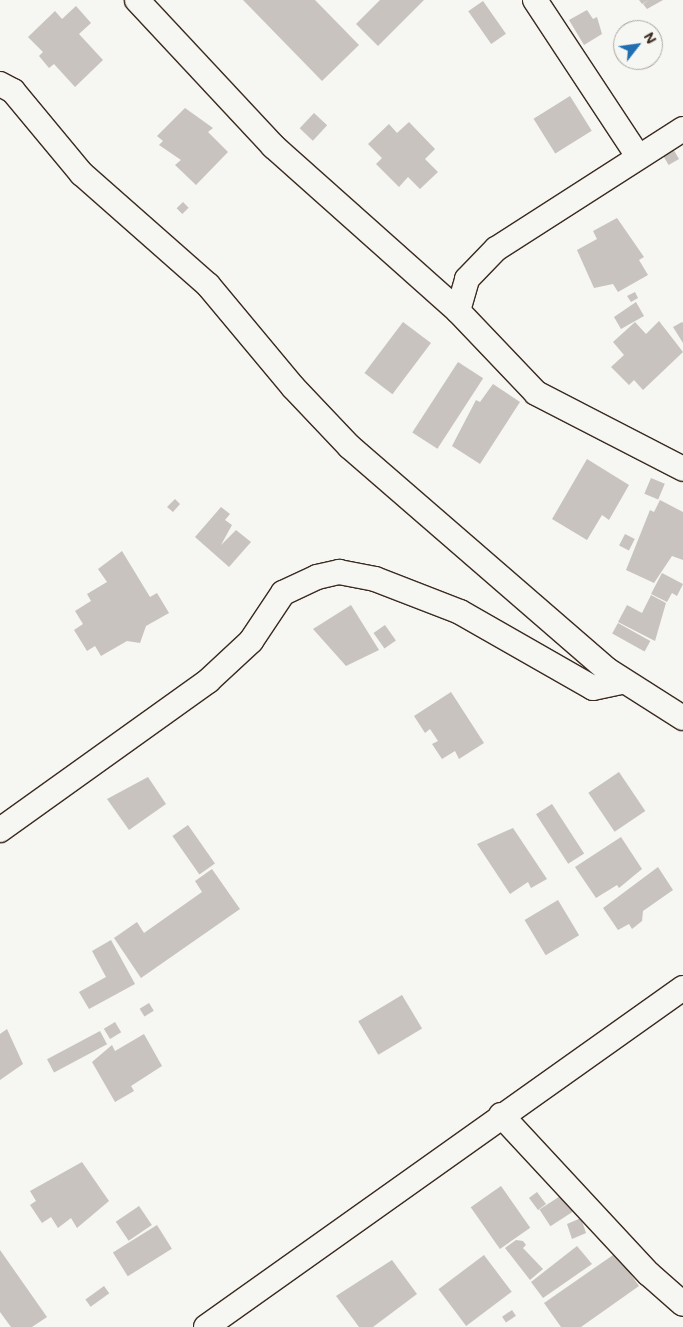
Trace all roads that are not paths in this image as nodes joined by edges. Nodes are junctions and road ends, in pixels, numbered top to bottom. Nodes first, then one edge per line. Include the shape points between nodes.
1 (137, 0) edge
2 (535, 0) edge
3 (0, 84) edge
4 (683, 129) edge
5 (638, 156) junction
6 (458, 311) junction
7 (683, 469) edge
8 (622, 682) junction
9 (683, 718) edge
10 (0, 830) edge
11 (683, 988) edge
12 (501, 1115) junction
13 (683, 1304) edge
14 (206, 1327) edge

1 - 6 street via 273,146
2 - 5 street
3 - 8 street via 13,91 82,174 208,285 344,441
4 - 5 street
5 - 6 street via 483,259 467,279
6 - 7 street via 536,393
8 - 9 street
8 - 10 street via 593,688 460,612 375,579 338,572 317,577 283,593 251,641 215,675
11 - 12 street
12 - 13 street via 649,1274
12 - 14 street via 360,1221

